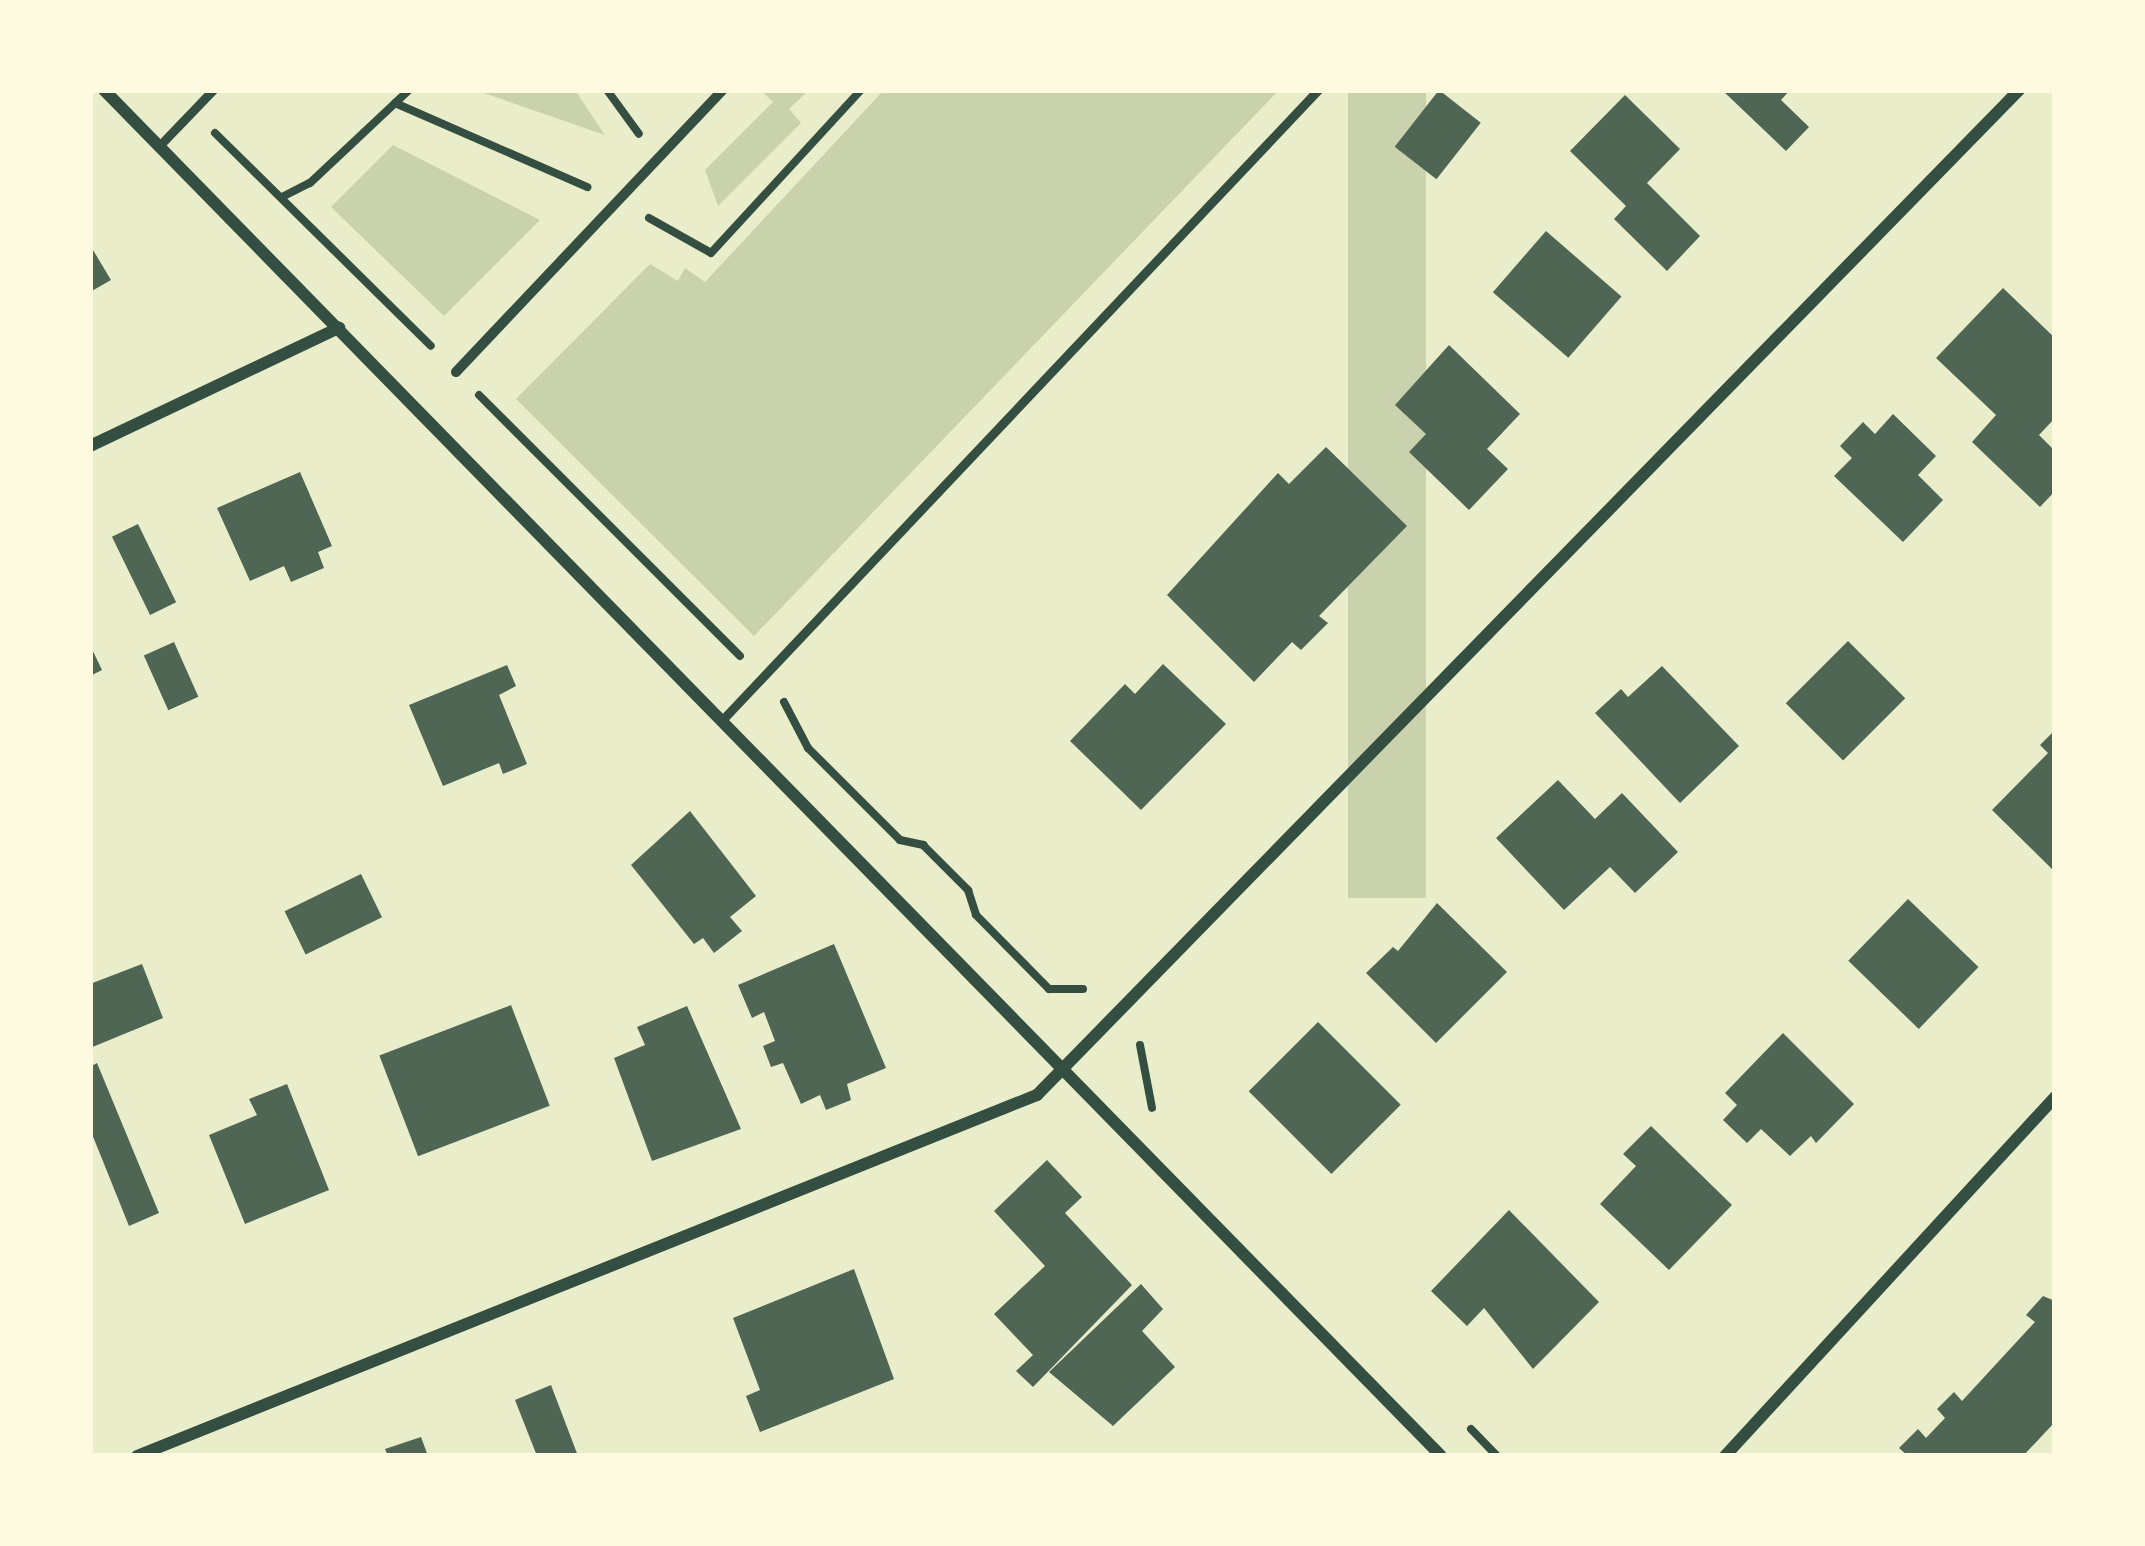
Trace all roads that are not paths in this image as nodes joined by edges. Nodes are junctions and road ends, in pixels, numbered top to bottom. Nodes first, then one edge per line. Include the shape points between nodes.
1 (104, 90) edge
2 (213, 90) edge
3 (723, 90) edge
4 (1318, 90) edge
5 (2019, 90) edge
6 (160, 145) junction
7 (339, 328) junction
8 (456, 372) dead end
9 (90, 446) edge
10 (725, 718) junction
11 (1065, 1066) junction
12 (2055, 1097) edge
13 (136, 1456) edge
14 (1441, 1456) edge
15 (1724, 1456) edge

1 - 6 street
2 - 6 lane
3 - 8 street
4 - 10 lane
5 - 11 street
6 - 7 street
7 - 9 street
7 - 10 street
10 - 11 street
11 - 13 street via 1036,1095 937,1138
11 - 14 street
12 - 15 street

